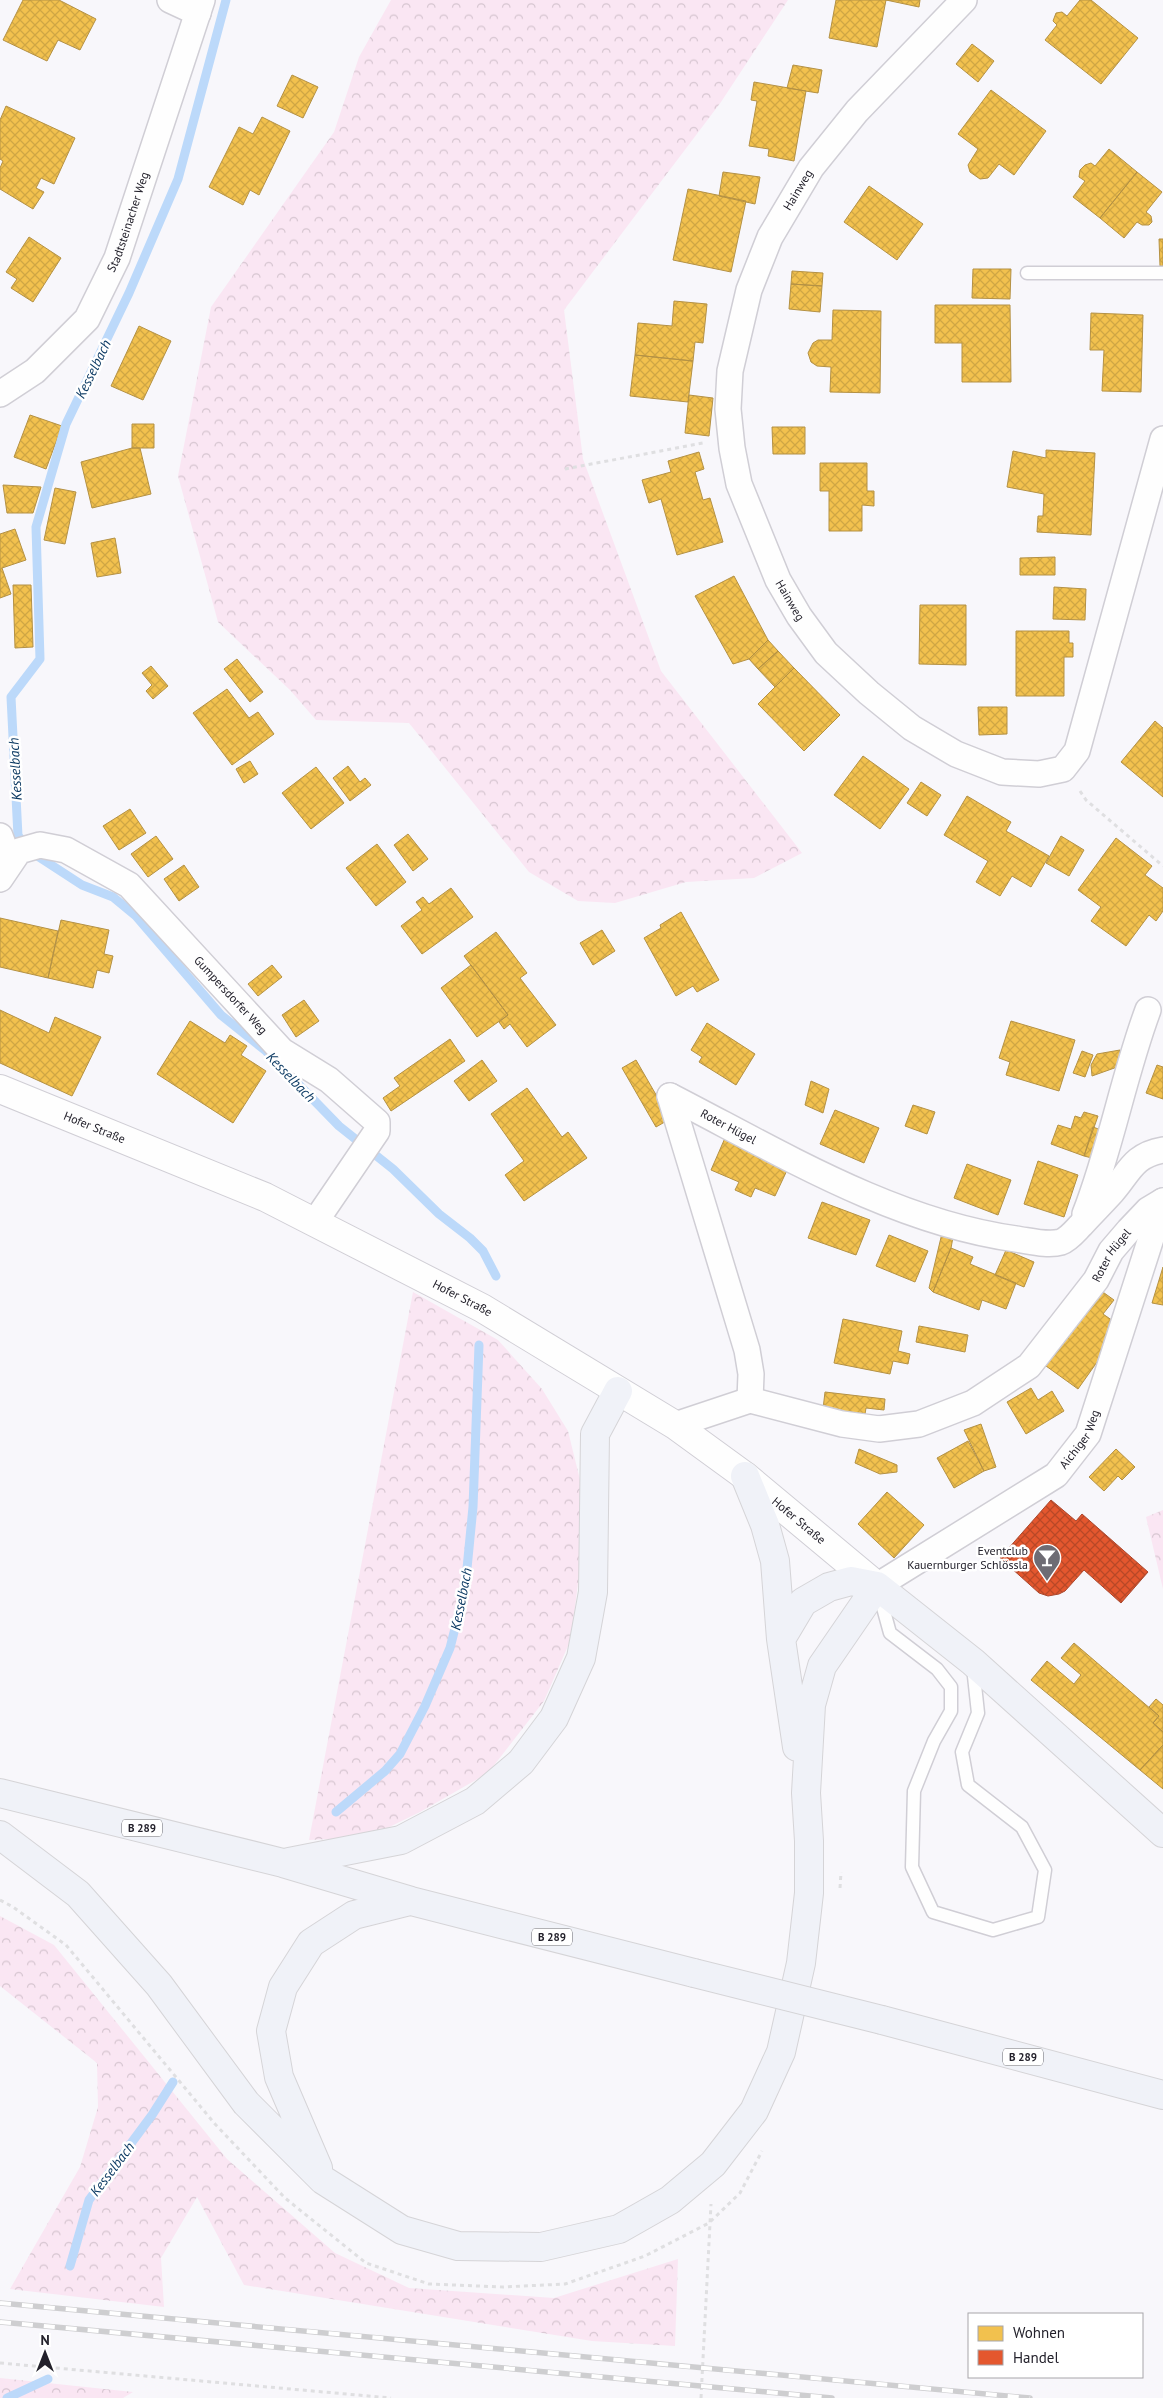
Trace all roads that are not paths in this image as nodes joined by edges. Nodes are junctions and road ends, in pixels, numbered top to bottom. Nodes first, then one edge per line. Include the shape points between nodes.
1 (170, 0) edge
2 (964, 0) edge
3 (200, 6) edge
4 (1028, 273) dead end
5 (1163, 273) edge
6 (0, 394) edge
7 (1163, 438) edge
8 (0, 836) edge
9 (17, 859) edge
10 (1148, 1010) dead end
11 (0, 1089) edge
12 (1163, 1150) edge
13 (1163, 1201) edge
14 (315, 1222) junction
15 (1080, 1226) junction
16 (618, 1391) junction
17 (750, 1400) junction
18 (675, 1425) junction
19 (745, 1476) junction
20 (877, 1586) junction
21 (781, 1639) junction
22 (973, 1662) junction
23 (0, 1793) edge
24 (806, 1793) junction
25 (1163, 1832) edge
26 (0, 1834) edge
27 (283, 1863) junction
28 (410, 1901) junction
29 (1163, 2095) edge
30 (323, 2180) junction

1 - 3 street, Stadtsteinacher Weg
2 - 7 street, Hainweg via 857,111 811,168 770,237 749,290 730,372 730,438 739,484 774,571 799,616 826,653 912,728 956,754 1002,772 1039,774 1063,769 1077,751
3 - 6 street, Stadtsteinacher Weg via 117,258 87,318 36,371
4 - 5 lane
8 - 9 street, Gumpersdorfer Weg
9 - 14 street, Gumpersdorfer Weg via 66,850 130,885 282,1051 329,1080 377,1122 376,1131
10 - 15 street, Roter Hügel via 1134,1048 1097,1183
11 - 14 street, Hofer Straße via 265,1197
12 - 15 street, Roter Hügel via 1155,1151 1128,1168 1114,1190
13 - 17 street, Roter Hügel via 1148,1210 1111,1251 1096,1280 1030,1366 973,1404 919,1424 879,1429 842,1424
13 - 20 street, Aichiger Weg via 1088,1434 1056,1475
14 - 16 street, Hofer Straße via 482,1308
15 - 17 street, Roter Hügel via 1067,1240 1056,1243 940,1224 842,1183 670,1096 747,1350 751,1374
16 - 18 street, Hofer Straße
16 - 27 highway via 595,1434 593,1592 581,1658 554,1718 521,1762 475,1801 401,1840
17 - 18 street
18 - 19 street, Hofer Straße
19 - 20 street, Hofer Straße
19 - 21 highway via 765,1525 775,1561
20 - 21 highway via 851,1582 829,1586 804,1602
20 - 22 highway
20 - 22 lane via 890,1633 937,1669 951,1687 951,1710 934,1741 914,1791 912,1867 933,1912 994,1930 1038,1917 1045,1870 1022,1827 968,1785 962,1752 978,1712
20 - 24 highway via 822,1666 811,1706
21 - 24 highway
22 - 25 highway
23 - 27 highway, B 289
24 - 30 highway via 809,1892 801,1963 781,2052 754,2111 713,2164 670,2200 619,2229 541,2248 458,2246 402,2230
26 - 30 highway via 78,1894 159,1985 246,2103
27 - 28 highway, B 289
28 - 29 highway, B 289, bridge via 882,2020
28 - 30 highway via 354,1915 311,1943 283,1987 272,2031 279,2076

